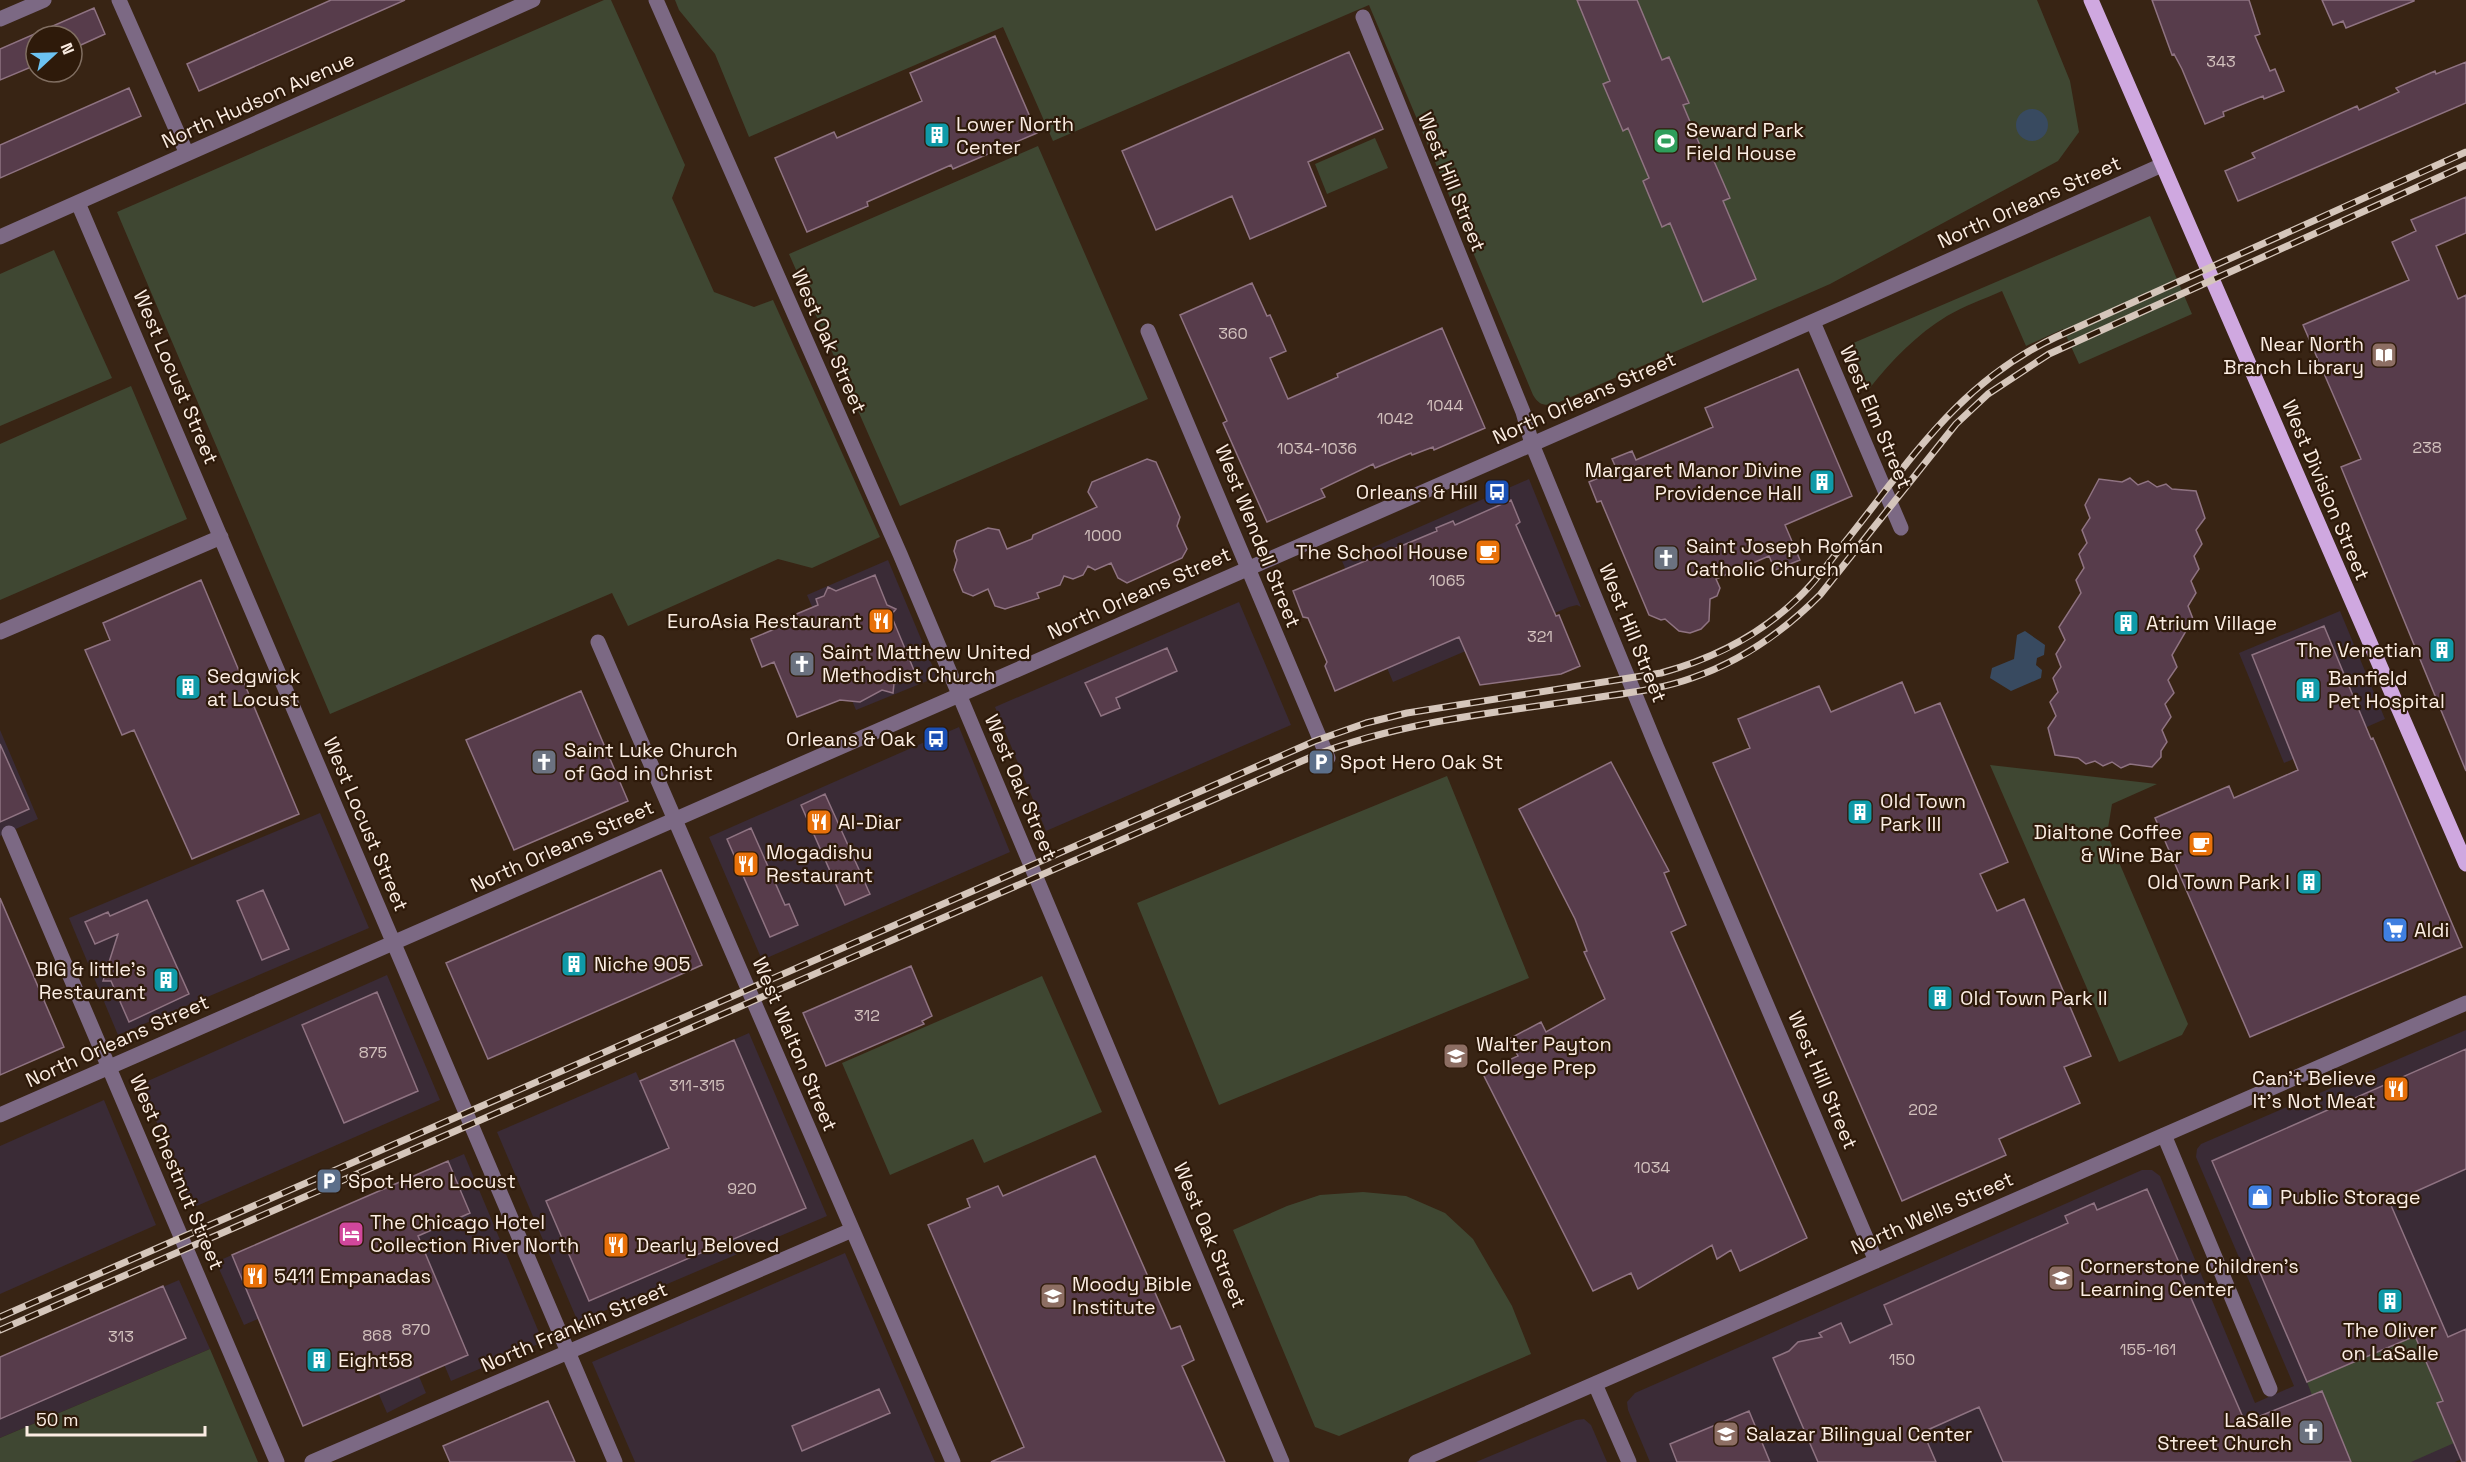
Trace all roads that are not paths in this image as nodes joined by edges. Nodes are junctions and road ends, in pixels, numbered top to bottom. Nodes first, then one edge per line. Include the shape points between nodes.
1 (44, 0) edge
2 (119, 0) edge
3 (533, 0) edge
4 (656, 0) edge
5 (2091, 0) edge
6 (1362, 17) dead end
7 (0, 19) edge
8 (187, 154) junction
9 (2162, 165) junction
10 (78, 203) junction
11 (0, 237) edge
12 (1813, 322) junction
13 (1148, 331) dead end
14 (1532, 444) junction
15 (1901, 528) dead end
16 (221, 537) junction
17 (1248, 568) junction
18 (0, 632) edge
19 (598, 642) dead end
20 (959, 695) junction
21 (1328, 758) dead end
22 (675, 820) junction
23 (9, 833) dead end
24 (2466, 864) edge
25 (394, 943) junction
26 (2466, 1003) edge
27 (109, 1067) junction
28 (0, 1115) edge
29 (2164, 1135) junction
30 (852, 1230) junction
31 (1876, 1261) junction
32 (568, 1352) junction
33 (1595, 1384) junction
34 (2270, 1389) dead end
35 (277, 1462) edge
36 (312, 1462) edge
37 (615, 1462) edge
38 (953, 1462) edge
39 (1282, 1462) edge
40 (1416, 1462) edge
41 (1629, 1462) edge

1 - 7 street
2 - 8 street
3 - 8 street, North Hudson Avenue
4 - 20 street, West Oak Street
5 - 9 main road, West Division Street
6 - 14 street, West Hill Street
8 - 10 street, North Hudson Avenue
9 - 12 street, North Orleans Street
9 - 24 main road, West Division Street
10 - 11 street, North Hudson Avenue
10 - 16 street, West Locust Street
12 - 14 street, North Orleans Street
12 - 15 street, West Elm Street
13 - 17 street, West Wendell Street
14 - 17 street, North Orleans Street
14 - 31 street, West Hill Street
16 - 18 street
16 - 25 street, West Locust Street
17 - 20 street, North Orleans Street
17 - 21 street, West Wendell Street
19 - 22 street, West Walton Street
20 - 22 street, North Orleans Street
20 - 39 street, West Oak Street
22 - 25 street, North Orleans Street
22 - 30 street, West Walton Street
23 - 27 street, West Chestnut Street
25 - 27 street, North Orleans Street
25 - 32 street, West Locust Street
26 - 29 street, North Wells Street
27 - 28 street, North Orleans Street
27 - 35 street, West Chestnut Street
29 - 31 street, North Wells Street
29 - 34 street
30 - 32 street, North Franklin Street
30 - 38 street, West Walton Street
31 - 33 street, North Wells Street
32 - 36 street, North Franklin Street
32 - 37 street, West Locust Street
33 - 40 street, North Wells Street
33 - 41 street

